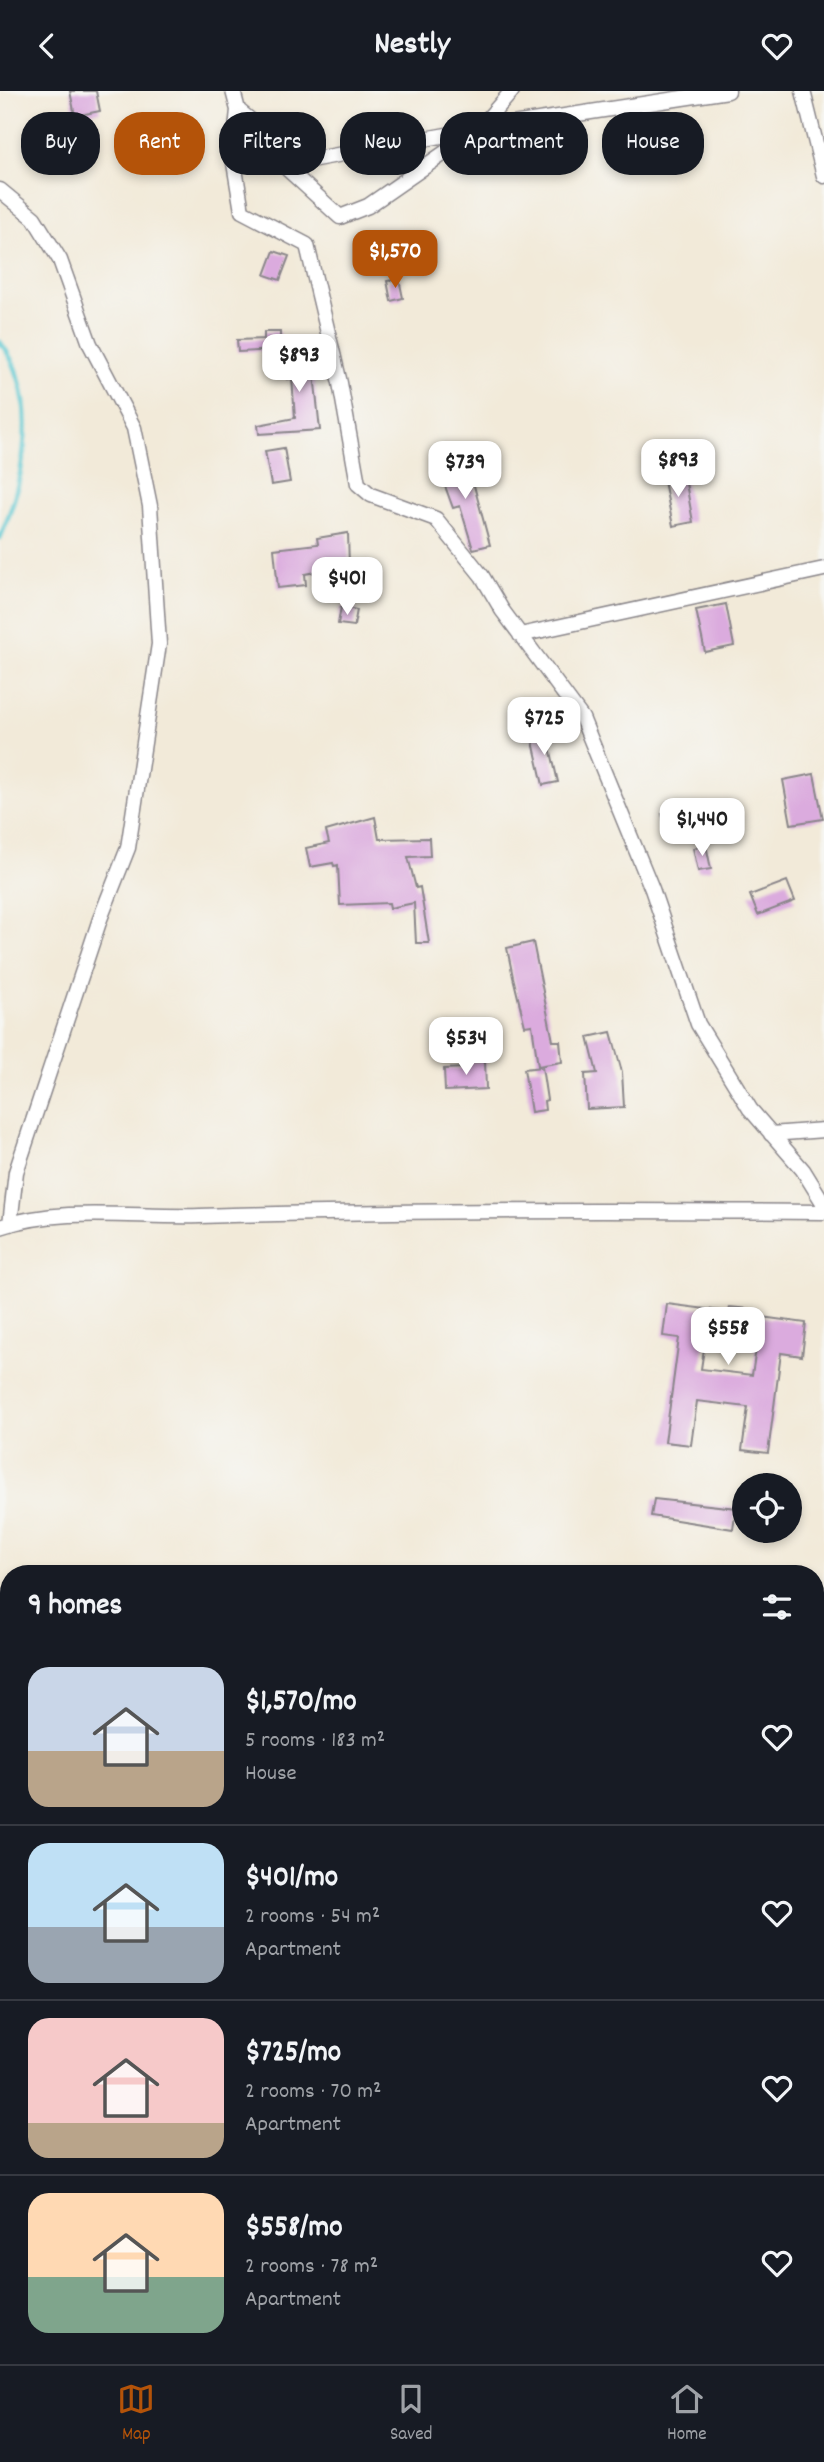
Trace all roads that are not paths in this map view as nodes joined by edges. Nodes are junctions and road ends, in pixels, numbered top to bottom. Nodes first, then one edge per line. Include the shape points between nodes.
1 (233, 91) edge
2 (512, 91) edge
3 (728, 91) edge
4 (803, 91) edge
5 (238, 110) junction
6 (240, 112) edge
7 (494, 112) edge
8 (588, 112) edge
9 (440, 136) edge
10 (326, 157) edge
11 (440, 158) edge
12 (293, 175) edge
13 (824, 176) edge
14 (0, 190) edge
15 (824, 569) edge
16 (520, 635) junction
17 (824, 1130) edge
18 (771, 1134) junction
19 (824, 1204) edge
20 (824, 1212) edge
21 (5, 1226) edge

1 - 5 street
2 - 7 street
3 - 8 street
4 - 13 street
5 - 6 street
5 - 16 street via 233,157 242,211 307,245 358,484 371,495 436,519 482,576
9 - 10 street
11 - 12 street via 340,218
14 - 21 street via 34,218 60,260 90,344 134,428 150,506 159,644 128,848 16,1172
15 - 16 street
16 - 18 street via 582,718 652,889 698,1024 750,1109
17 - 18 street
18 - 19 street via 803,1170
20 - 21 street via 85,1216

